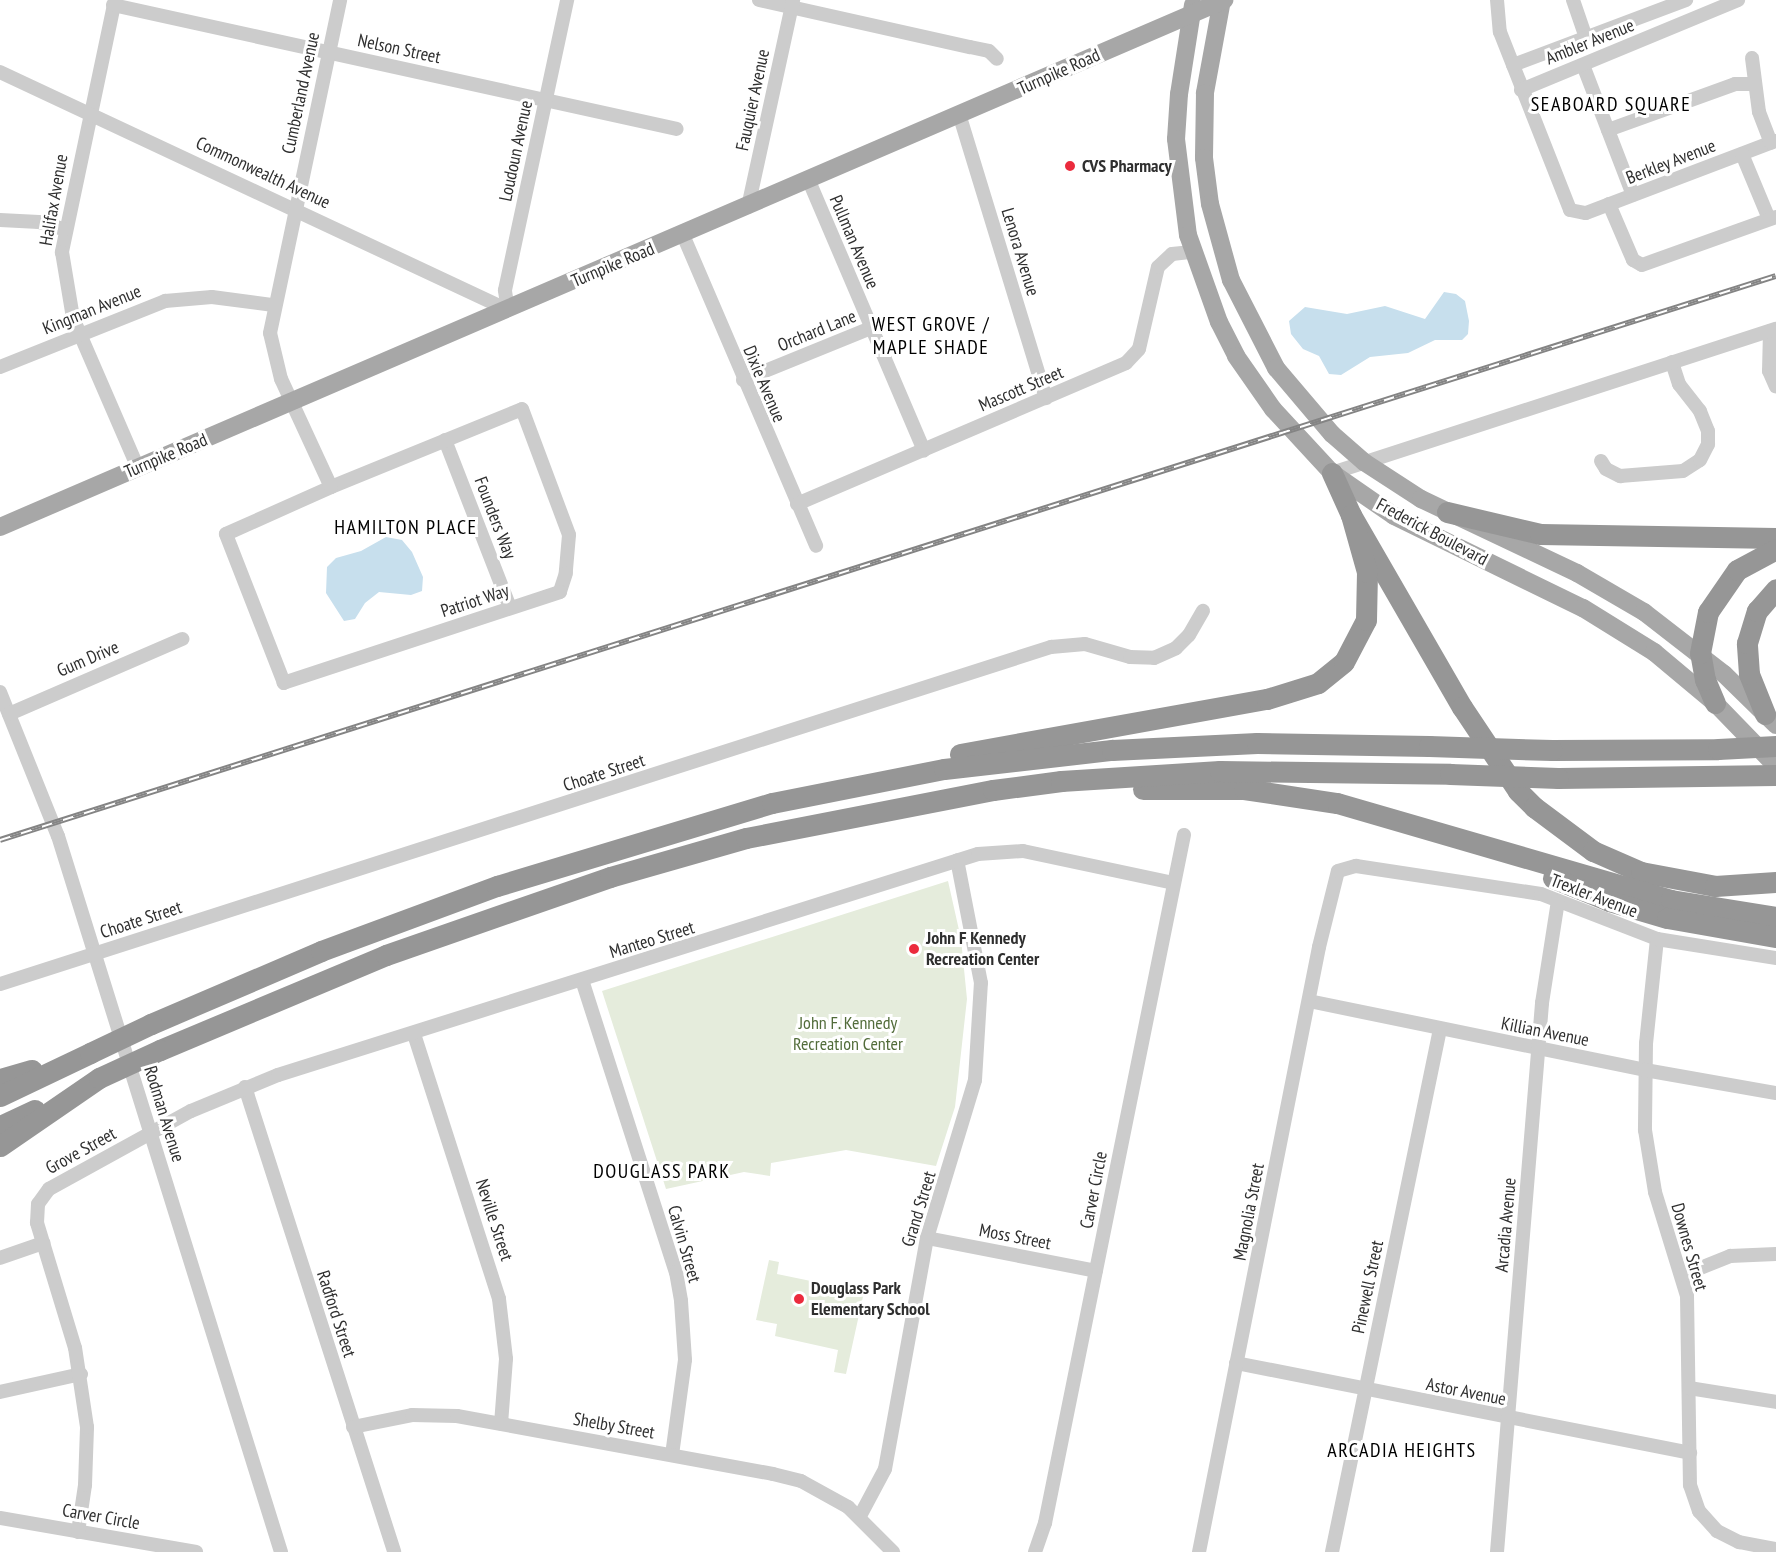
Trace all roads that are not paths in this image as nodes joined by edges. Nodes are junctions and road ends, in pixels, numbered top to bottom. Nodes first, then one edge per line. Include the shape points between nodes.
1 (340, 0) edge
2 (567, 0) edge
3 (759, 0) edge
4 (1223, 0) edge
5 (1497, 0) edge
6 (1573, 0) edge
7 (1738, 0) edge
8 (1681, 1) edge
9 (114, 2) edge
10 (793, 4) edge
11 (1192, 7) edge
12 (1586, 38) junction
13 (328, 52) junction
14 (1752, 58) dead end
15 (997, 59) dead end
16 (1582, 65) junction
17 (1513, 66) junction
18 (0, 72) edge
19 (1755, 84) junction
20 (1521, 90) junction
21 (545, 100) junction
22 (90, 112) junction
23 (960, 117) junction
24 (677, 129) dead end
25 (1608, 130) junction
26 (1774, 142) edge
27 (1742, 154) junction
28 (809, 181) junction
29 (1633, 195) junction
30 (1609, 204) junction
31 (294, 207) junction
32 (748, 207) junction
33 (1772, 218) edge
34 (0, 220) edge
35 (64, 229) junction
36 (683, 235) junction
37 (1192, 252) junction
38 (273, 305) junction
39 (508, 310) junction
40 (871, 328) junction
41 (1773, 330) edge
42 (80, 333) junction
43 (1672, 362) junction
44 (0, 367) edge
45 (743, 380) junction
46 (1776, 387) edge
47 (1046, 398) junction
48 (292, 402) junction
49 (446, 440) junction
50 (924, 450) junction
51 (1601, 461) dead end
52 (1364, 462) junction
53 (138, 468) junction
54 (1332, 473) junction
55 (331, 487) junction
56 (797, 504) junction
57 (1447, 512) junction
58 (1351, 515) junction
59 (0, 527) edge
60 (1776, 538) edge
61 (816, 546) dead end
62 (1776, 549) edge
63 (1776, 589) edge
64 (510, 608) junction
65 (1203, 611) dead end
66 (182, 639) dead end
67 (1700, 653) junction
68 (0, 692) edge
69 (1715, 703) junction
70 (9, 714) junction
71 (1770, 720) edge
72 (1776, 746) edge
73 (1776, 766) edge
74 (1776, 775) edge
75 (993, 790) junction
76 (772, 803) junction
77 (1184, 835) dead end
78 (1471, 840) junction
79 (957, 860) junction
80 (1334, 880) joint
81 (1776, 882) edge
82 (1174, 883) junction
83 (1558, 901) junction
84 (1776, 917) edge
85 (1776, 937) edge
86 (1657, 939) junction
87 (94, 954) junction
88 (1776, 958) edge
89 (582, 980) junction
90 (0, 984) edge
91 (1309, 1000) junction
92 (1440, 1029) junction
93 (414, 1034) junction
94 (1538, 1049) junction
95 (90, 1053) junction
96 (1645, 1070) junction
97 (99, 1078) junction
98 (0, 1079) edge
99 (245, 1087) junction
100 (1776, 1093) edge
101 (0, 1096) edge
102 (0, 1126) edge
103 (151, 1133) junction
104 (0, 1146) edge
105 (927, 1238) junction
106 (43, 1244) junction
107 (1776, 1254) edge
108 (0, 1258) edge
109 (1096, 1271) junction
110 (1683, 1275) junction
111 (1236, 1363) junction
112 (81, 1374) junction
113 (1689, 1388) junction
114 (1365, 1390) junction
115 (0, 1392) edge
116 (1776, 1402) edge
117 (1508, 1419) junction
118 (501, 1424) junction
119 (353, 1427) junction
120 (1689, 1453) junction
121 (672, 1455) junction
122 (860, 1516) junction
123 (0, 1518) edge
124 (78, 1532) junction
125 (1776, 1549) edge
126 (196, 1552) edge
127 (281, 1552) edge
128 (394, 1552) edge
129 (893, 1552) edge
130 (1035, 1552) edge
131 (1199, 1552) edge
132 (1332, 1552) edge
133 (1497, 1552) edge

1 - 13 street, Cumberland Avenue
2 - 21 street, Loudoun Avenue
3 - 10 street
4 - 11 main road, Turnpike Road
4 - 52 main road, Frederick Boulevard via 1203,125 1206,180 1218,243 1251,327 1276,369 1332,434
5 - 17 street via 1497,20
6 - 12 street
7 - 16 street, Ambler Avenue
8 - 12 street, Ambler Avenue
9 - 13 street, Nelson Street
9 - 22 street, Halifax Avenue
10 - 15 street via 989,51
10 - 32 street, Fauquier Avenue
11 - 23 main road, Turnpike Road
11 - 37 main road, Frederick Boulevard via 1176,139 1181,201
12 - 17 street, Ambler Avenue
13 - 21 street, Nelson Street
13 - 31 street, Cumberland Avenue
14 - 19 street
16 - 20 street, Ambler Avenue
16 - 25 street
17 - 20 street
18 - 22 street, Commonwealth Avenue
19 - 25 street via 1735,84
19 - 26 street via 1759,112
20 - 30 street, Berkley Avenue via 1563,200 1577,214
21 - 24 street, Nelson Street
21 - 39 street, Loudoun Avenue via 505,290
22 - 31 street, Commonwealth Avenue
22 - 35 street, Halifax Avenue
23 - 28 main road, Turnpike Road
23 - 47 street, Lenora Avenue
25 - 29 street
26 - 27 street, Berkley Avenue
27 - 29 street, Berkley Avenue
27 - 33 street
28 - 32 main road, Turnpike Road
28 - 40 street, Pullman Avenue
29 - 30 street, Berkley Avenue
30 - 33 street via 1633,260 1642,265
31 - 38 street, Cumberland Avenue
31 - 39 street, Commonwealth Avenue
32 - 36 main road, Turnpike Road
34 - 35 street via 39,222
35 - 42 street, Halifax Avenue via 63,274
36 - 39 main road, Turnpike Road
36 - 45 street, Dixie Avenue
37 - 47 street, Mascott Street via 1172,254 1158,267 1133,357
37 - 54 main road, Frederick Boulevard via 1219,322 1253,383
38 - 42 street, Kingman Avenue via 212,297 165,301
38 - 48 street, Cumberland Avenue via 272,348
39 - 48 main road, Turnpike Road
40 - 45 street, Orchard Lane
40 - 50 street, Pullman Avenue
41 - 43 street
41 - 46 street via 1769,371
42 - 44 street, Kingman Avenue
42 - 53 street, Halifax Avenue
43 - 51 street via 1679,384 1700,411 1708,431 1708,444 1700,460 1683,471 1620,476 1606,469
43 - 52 street
45 - 56 street, Dixie Avenue
47 - 50 street, Mascott Street
48 - 53 main road, Turnpike Road
48 - 55 street
49 - 55 street, Patriot Way
49 - 64 street, Founders Way
49 - 64 street, Patriot Way via 522,409 569,535 560,592
50 - 56 street, Mascott Street
52 - 54 street
52 - 57 main road, Frederick Boulevard
53 - 59 main road, Turnpike Road
54 - 58 highway
54 - 69 main road, Frederick Boulevard via 1403,521 1615,626 1677,669
55 - 64 street, Patriot Way via 226,534 284,683
56 - 61 street, Dixie Avenue
57 - 60 highway via 1540,534
57 - 67 main road, Frederick Boulevard via 1607,589
58 - 76 highway via 1367,572 1366,620 1344,662 1318,683 1268,699 915,763 857,776
58 - 81 highway via 1462,707 1518,791 1544,816 1593,851 1641,872 1715,886
62 - 67 highway via 1753,558 1725,583 1708,612
63 - 71 highway via 1757,611 1747,643 1749,674
65 - 87 street, Choate Street via 1189,636 1176,648 1154,658 1130,657 1085,644 1051,647
66 - 70 street, Gum Drive
67 - 69 highway
67 - 71 main road, Frederick Boulevard
68 - 70 street, Rodman Avenue
69 - 73 main road, Frederick Boulevard
70 - 87 street, Rodman Avenue via 58,836
72 - 76 highway, bridge via 1552,750 1257,743 1112,750 944,769
74 - 75 highway, bridge via 1558,778 1220,771 1061,781
75 - 78 highway via 1036,795 1163,788 1244,789 1336,803
75 - 97 highway, bridge via 746,838 621,874 386,955
76 - 95 highway, bridge via 486,890 321,951
77 - 82 street, Carver Circle
78 - 84 highway via 1671,900
78 - 85 highway via 1609,901 1667,918
79 - 82 street, Manteo Street via 978,854 1023,851
79 - 89 street, Manteo Street
79 - 105 street, Grand Street via 981,983 980,1046 966,1121
80 - 83 street, Trexler Avenue via 1342,868 1356,866 1541,894
80 - 91 street, Magnolia Street
82 - 109 street, Carver Circle
83 - 86 street, Trexler Avenue
83 - 94 street, Arcadia Avenue via 1546,965
86 - 88 street, Trexler Avenue
86 - 96 street, Downes Street
87 - 90 street, Choate Street
87 - 103 street, Rodman Avenue
89 - 93 street, Manteo Street
89 - 121 street, Calvin Street via 681,1301 684,1360
91 - 92 street, Killian Avenue
91 - 111 street, Magnolia Street
92 - 94 street, Killian Avenue
92 - 114 street, Pinewell Street
93 - 99 street, Manteo Street
93 - 118 street, Neville Street via 499,1299 506,1359
94 - 96 street, Killian Avenue
94 - 117 street, Arcadia Avenue
95 - 98 highway
95 - 101 highway
96 - 100 street, Killian Avenue
96 - 110 street, Downes Street via 1648,1161 1663,1222
97 - 102 highway
97 - 104 highway
99 - 103 street, Manteo Street
99 - 119 street, Radford Street
103 - 106 street, Grove Street via 43,1196 36,1213
103 - 127 street, Rodman Avenue
105 - 109 street, Moss Street
105 - 122 street, Grand Street via 885,1469
106 - 108 street
106 - 112 street, Grove Street
107 - 110 street via 1730,1257
109 - 130 street, Carver Circle via 1045,1523
110 - 113 street, Downes Street
111 - 114 street, Astor Avenue
111 - 131 street, Magnolia Street
112 - 115 street
112 - 124 street, Grove Street via 87,1459
113 - 116 street
113 - 120 street, Downes Street
114 - 117 street, Astor Avenue
114 - 132 street, Pinewell Street
117 - 120 street, Astor Avenue
117 - 133 street, Arcadia Avenue
118 - 119 street, Shelby Street via 429,1414 393,1417
118 - 121 street, Shelby Street
119 - 128 street, Radford Street
120 - 125 street, Downes Street via 1694,1498 1707,1522 1739,1542
121 - 122 street, Shelby Street via 801,1481
122 - 129 street
123 - 124 street, Carver Circle
124 - 126 street, Carver Circle

